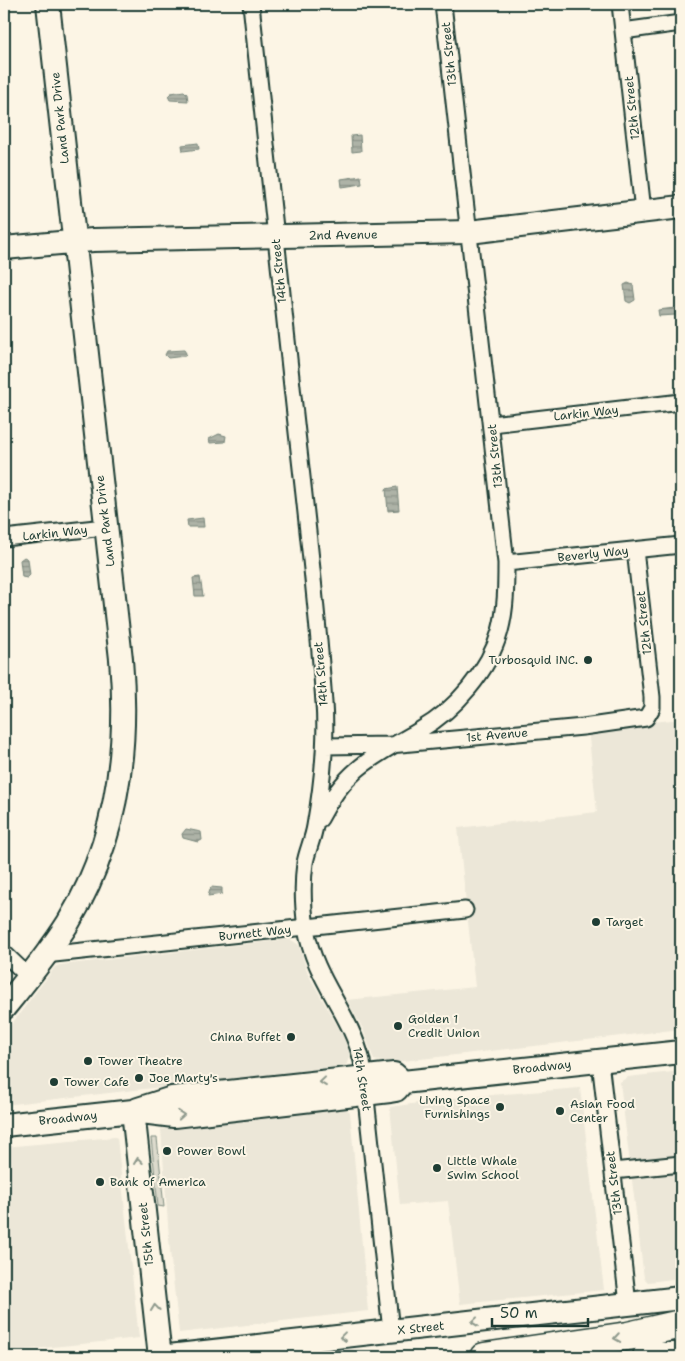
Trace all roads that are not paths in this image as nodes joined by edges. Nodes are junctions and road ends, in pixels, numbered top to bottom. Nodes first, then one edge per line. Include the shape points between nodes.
1 (48, 4) edge
2 (250, 4) edge
3 (443, 4) edge
4 (620, 4) edge
5 (681, 24) edge
6 (623, 31) junction
7 (681, 207) edge
8 (643, 211) junction
9 (469, 232) junction
10 (276, 236) junction
11 (73, 241) junction
12 (4, 248) edge
13 (681, 402) edge
14 (491, 424) junction
15 (105, 527) junction
16 (4, 538) edge
17 (681, 544) edge
18 (635, 550) junction
19 (506, 563) junction
20 (652, 697) joint
21 (390, 745) junction
22 (325, 746) junction
23 (314, 830) junction
24 (465, 910) dead end
25 (306, 928) junction
26 (4, 952) edge
27 (46, 955) junction
28 (29, 977) junction
29 (4, 1008) edge
30 (681, 1052) edge
31 (600, 1061) junction
32 (365, 1086) junction
33 (133, 1111) junction
34 (4, 1125) edge
35 (681, 1164) edge
36 (612, 1171) junction
37 (681, 1298) edge
38 (628, 1304) junction
39 (681, 1324) edge
40 (391, 1331) junction
41 (161, 1357) edge
42 (484, 1357) edge
43 (647, 1357) edge
44 (681, 1357) edge

1 - 11 main road, Land Park Drive
2 - 10 street, 14th Street
3 - 9 street, 13th Street
4 - 6 street, 12th Street
5 - 6 street
6 - 8 street, 12th Street
7 - 8 main road, 2nd Avenue
8 - 9 main road, 2nd Avenue
9 - 10 main road, 2nd Avenue
9 - 14 street, 13th Street
10 - 11 main road, 2nd Avenue
10 - 22 street, 14th Street via 325,706
11 - 12 main road, 2nd Avenue
11 - 15 main road, Land Park Drive
13 - 14 street, Larkin Way
14 - 19 street, 13th Street
15 - 16 street, Larkin Way
15 - 27 main road, Land Park Drive via 124,691 122,759 116,799 93,870 68,924
17 - 18 street, Beverly Way
18 - 19 street, Beverly Way
18 - 20 street, 12th Street
19 - 21 street, 13th Street via 504,610 490,655 459,698 440,716
20 - 21 street, 1st Avenue via 652,708 642,719
21 - 22 street, 1st Avenue
21 - 23 street, 13th Street via 357,768 328,804
22 - 23 street, 14th Street
23 - 25 street, 14th Street via 305,862
24 - 25 street, Burnett Way
25 - 27 street, Burnett Way
25 - 32 street, 14th Street via 317,969 356,1040
26 - 28 street
27 - 28 main road, Land Park Drive
28 - 29 main road, Land Park Drive
30 - 31 main road, Broadway
31 - 32 main road, Broadway via 404,1082 396,1090
31 - 36 street, 13th Street
32 - 33 main road, Broadway via 174,1116
32 - 40 street, 14th Street
33 - 34 main road, Broadway
41 -> 33 main road, 15th Street
35 - 36 street
36 - 38 street, 13th Street
37 - 38 main road, X Street
38 -> 40 main road, X Street
39 -> 42 highway via 628,1336
40 -> 41 main road, X Street
43 - 44 highway

